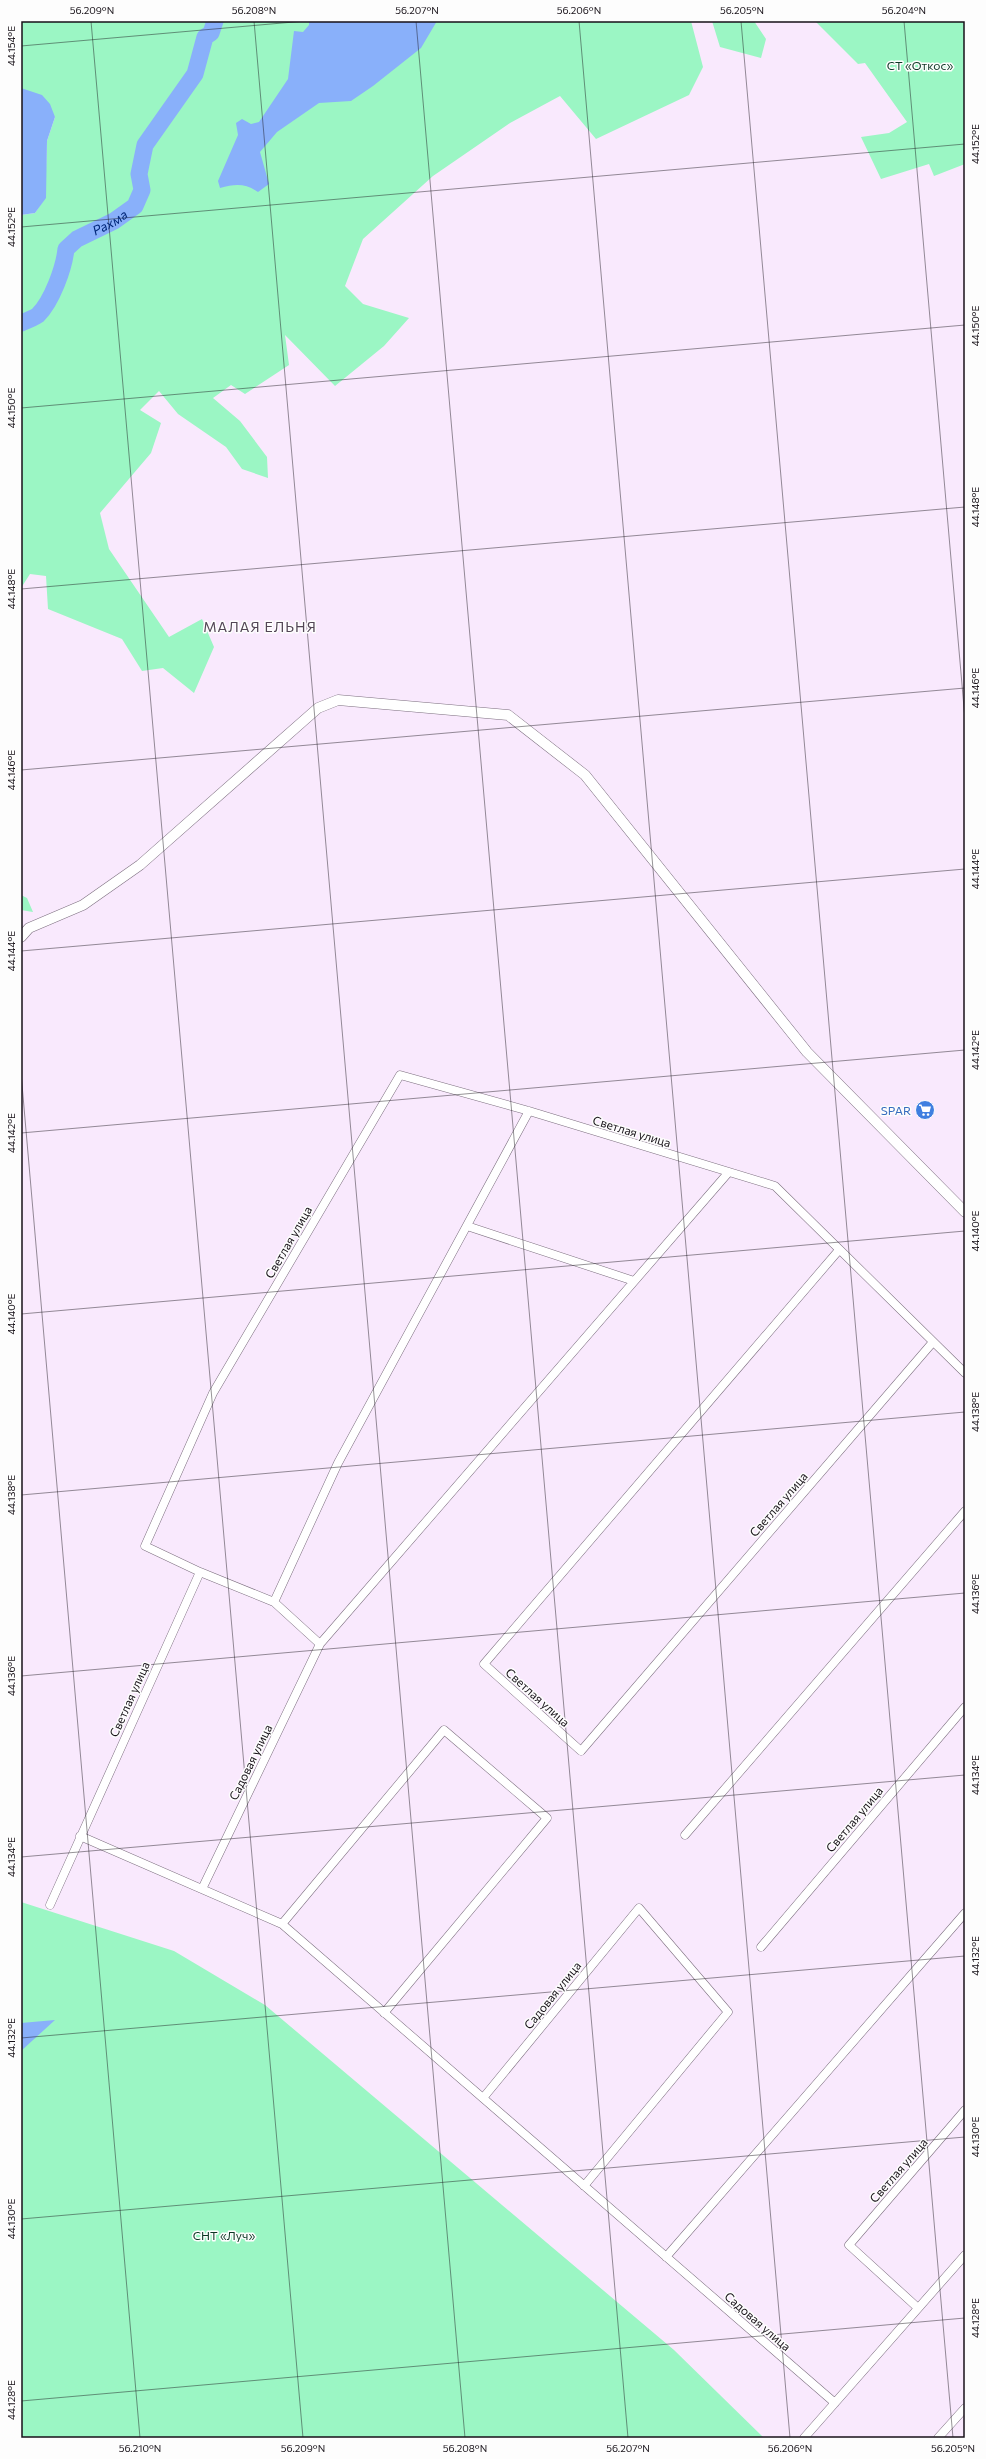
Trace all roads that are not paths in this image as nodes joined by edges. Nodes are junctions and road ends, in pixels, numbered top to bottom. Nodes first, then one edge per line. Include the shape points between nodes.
1 (21, 937) edge
2 (529, 1111) junction
3 (728, 1173) junction
4 (965, 1212) edge
5 (467, 1226) junction
6 (840, 1250) junction
7 (634, 1281) junction
8 (933, 1342) junction
9 (965, 1373) edge
10 (965, 1511) edge
11 (200, 1572) junction
12 (274, 1602) junction
13 (320, 1644) junction
14 (965, 1707) edge
15 (685, 1835) dead end
16 (80, 1836) junction
17 (202, 1890) junction
18 (50, 1905) dead end
19 (965, 1913) edge
20 (282, 1924) junction
21 (761, 1947) dead end
22 (384, 2012) junction
23 (483, 2098) junction
24 (965, 2110) edge
25 (584, 2186) junction
26 (965, 2255) edge
27 (666, 2257) junction
28 (918, 2308) junction
29 (835, 2403) junction
30 (965, 2408) edge
31 (804, 2438) edge
32 (938, 2438) edge

1 - 4 street via 29,928 84,905 140,865 318,708 338,700 508,715 585,775 807,1052
2 - 3 street, Светлая улица
2 - 5 street
2 - 11 street, Светлая улица via 400,1075 213,1393 144,1546
3 - 6 street, Светлая улица via 775,1186
3 - 7 street
5 - 7 street
5 - 12 street via 338,1463
6 - 8 street, Светлая улица
6 - 8 street, Светлая улица via 484,1664 581,1751
7 - 13 street
8 - 9 street, Светлая улица
10 - 15 street
11 - 12 street
11 - 16 street, Светлая улица
12 - 13 street
13 - 17 street, Садовая улица
14 - 21 street, Светлая улица
16 - 17 street, Садовая улица
16 - 18 street, Светлая улица
17 - 20 street, Садовая улица
19 - 27 street
20 - 22 street, Садовая улица
20 - 22 street via 444,1730 547,1818
22 - 23 street, Садовая улица
23 - 25 street, Садовая улица
23 - 25 street, Садовая улица via 639,1908 728,2012
24 - 28 street, Светлая улица via 849,2245
25 - 27 street, Садовая улица
26 - 28 street
27 - 29 street, Садовая улица
28 - 29 street
29 - 31 street
30 - 32 street

